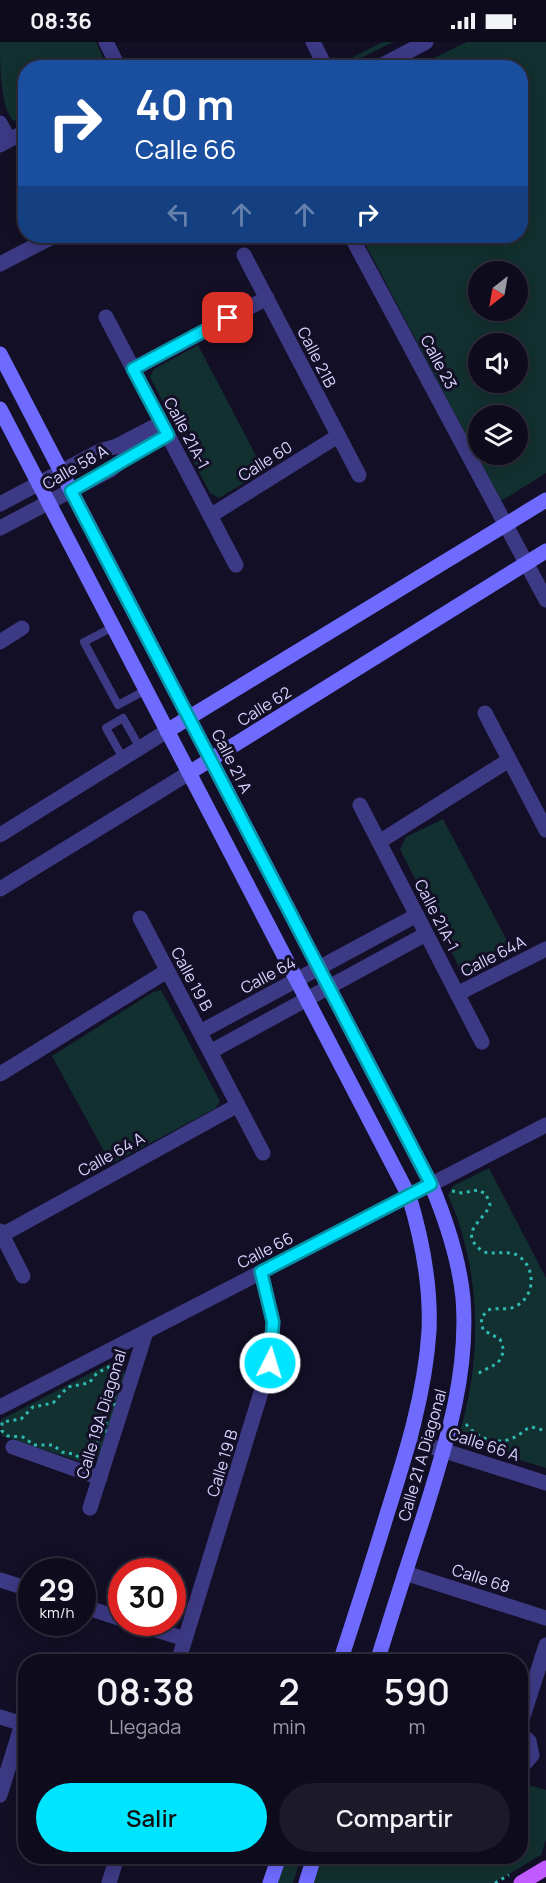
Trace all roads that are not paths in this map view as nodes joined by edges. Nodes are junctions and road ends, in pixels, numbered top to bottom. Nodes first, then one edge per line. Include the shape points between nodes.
1 (106, 42) edge
2 (313, 42) edge
3 (426, 42) edge
4 (115, 60) edge
5 (322, 60) edge
6 (392, 60) edge
7 (0, 123) edge
8 (18, 136) edge
9 (4, 143) edge
10 (40, 243) edge
11 (355, 243) edge
12 (244, 255) dead end
13 (0, 264) edge
14 (267, 298) junction
15 (106, 317) dead end
16 (0, 354) edge
17 (133, 369) junction
18 (0, 409) edge
19 (165, 429) junction
20 (338, 436) junction
21 (61, 471) junction
22 (359, 475) dead end
23 (39, 483) junction
24 (71, 491) junction
25 (546, 500) edge
26 (49, 503) junction
27 (0, 504) edge
28 (210, 516) junction
29 (506, 525) junction
30 (0, 528) edge
31 (546, 551) edge
32 (527, 563) junction
33 (236, 565) dead end
34 (546, 600) edge
35 (113, 627) junction
36 (22, 628) dead end
37 (0, 642) edge
38 (146, 690) junction
39 (485, 713) dead end
40 (189, 718) junction
41 (167, 731) junction
42 (140, 748) junction
43 (123, 758) junction
44 (211, 760) junction
45 (509, 760) junction
46 (189, 773) junction
47 (360, 805) dead end
48 (546, 830) edge
49 (0, 835) edge
50 (378, 842) junction
51 (0, 889) edge
52 (417, 915) junction
53 (140, 918) dead end
54 (426, 934) junction
55 (546, 949) edge
56 (319, 968) junction
57 (168, 971) junction
58 (297, 980) junction
59 (329, 988) junction
60 (457, 994) junction
61 (307, 1000) junction
62 (200, 1032) junction
63 (482, 1042) dead end
64 (210, 1052) junction
65 (0, 1074) edge
66 (238, 1105) junction
67 (544, 1131) edge
68 (263, 1153) dead end
69 (431, 1184) junction
70 (409, 1196) junction
71 (1, 1233) edge
72 (261, 1272) junction
73 (23, 1276) dead end
74 (146, 1332) junction
75 (0, 1407) edge
76 (410, 1440) junction
77 (9, 1441) road end
78 (444, 1450) junction
79 (99, 1478) junction
80 (546, 1483) edge
81 (90, 1508) dead end
82 (405, 1573) junction
83 (0, 1581) edge
84 (18, 1586) edge
85 (546, 1618) edge
86 (176, 1636) edge
87 (185, 1639) junction
88 (546, 1645) edge
89 (180, 1654) edge
90 (343, 1654) edge
91 (379, 1654) edge
92 (528, 1701) edge
93 (0, 1717) edge
94 (18, 1722) edge
95 (528, 1741) edge
96 (18, 1742) edge
97 (528, 1760) edge
98 (0, 1795) edge
99 (115, 1864) edge
100 (277, 1864) edge
101 (312, 1864) edge
102 (546, 1868) edge
103 (97, 1883) edge
104 (108, 1883) edge
105 (270, 1883) edge
106 (306, 1883) edge
107 (521, 1883) edge

1 - 4 street
2 - 5 street
3 - 6 street
7 - 9 street
8 - 9 street
10 - 13 street
11 - 29 street, Calle 23
12 - 14 street, Calle 21B
14 - 17 street
14 - 20 street, Calle 21B
15 - 17 street, Calle 21A-1
16 - 21 main road, Calle 21 A
17 - 19 street, Calle 21A-1
18 - 23 main road
19 - 21 street, Calle 58 A
19 - 24 street, Calle 58 A
19 - 28 street, Calle 21A-1
20 - 22 street, Calle 21B
20 - 28 street, Calle 60
21 - 23 street, Calle 58 A
21 - 24 main road, Calle 21 A
23 - 26 main road
23 - 27 street, Calle 58 A
24 - 26 street, Calle 58 A
24 - 40 main road, Calle 21 A
25 - 29 main road, Calle 62
26 - 30 street, Calle 58 A
26 - 35 main road
28 - 33 street, Calle 21A-1
29 - 32 street, Calle 23
29 - 40 main road, Calle 62
31 - 32 main road, Calle 62
32 - 34 street, Calle 23
32 - 44 main road, Calle 62
35 - 38 main road
35 - 38 lane via 84,642 118,705
36 - 37 street
38 - 41 main road
39 - 45 street
40 - 41 main road, Calle 62
40 - 44 main road, Calle 21 A
41 - 42 street, Calle 62
41 - 46 main road
42 - 43 street, Calle 62
42 - 43 lane via 123,718 106,728
43 - 49 street, Calle 62
44 - 46 main road, Calle 62
44 - 56 main road, Calle 21 A
45 - 48 street
45 - 50 street
46 - 51 street, Calle 62
46 - 58 main road
47 - 50 street, Calle 21A-1
50 - 52 street, Calle 21A-1
52 - 54 street, Calle 21A-1
52 - 56 street, Calle 64
53 - 57 street, Calle 19 B
54 - 59 street
54 - 60 street, Calle 21A-1
55 - 60 street, Calle 64A
56 - 58 street, Calle 64
56 - 59 main road, Calle 21 A
57 - 62 street, Calle 19 B
57 - 65 street
58 - 61 main road
58 - 62 street, Calle 64
59 - 61 street
59 - 69 main road, Calle 21 A
60 - 63 street, Calle 21A-1
61 - 64 street
61 - 70 main road
62 - 64 street, Calle 19 B
64 - 66 street, Calle 19 B
66 - 68 street, Calle 19 B
66 - 71 street, Calle 64 A
67 - 69 street, Calle 66
69 - 70 street, Calle 66
69 - 78 main road, Calle 21 A Diagonal via 452,1241 463,1307 460,1389
70 - 72 street, Calle 66
70 - 76 main road, Calle 21 A Diagonal via 424,1260 429,1329 424,1377
71 - 73 street
72 - 74 street, Calle 66
72 - 87 street, Calle 19 B via 273,1322 270,1363
74 - 75 street, Calle 66
74 - 79 street, Calle 19A Diagonal
76 - 78 street, Calle 66 A
76 - 90 main road, Calle 21 A Diagonal
77 - 79 street
78 - 80 street, Calle 66 A
78 - 82 main road, Calle 21 A Diagonal
79 - 81 street, Calle 19A Diagonal
82 - 85 street, Calle 68
82 - 91 main road, Calle 21 A Diagonal
83 - 84 street
86 - 87 street
87 - 89 street, Calle 19 B
88 - 92 street
93 - 94 street
95 - 97 street via 532,1755
96 - 98 street
99 - 104 street
100 - 105 main road
101 - 106 main road
102 - 107 main road
103 - 104 street

